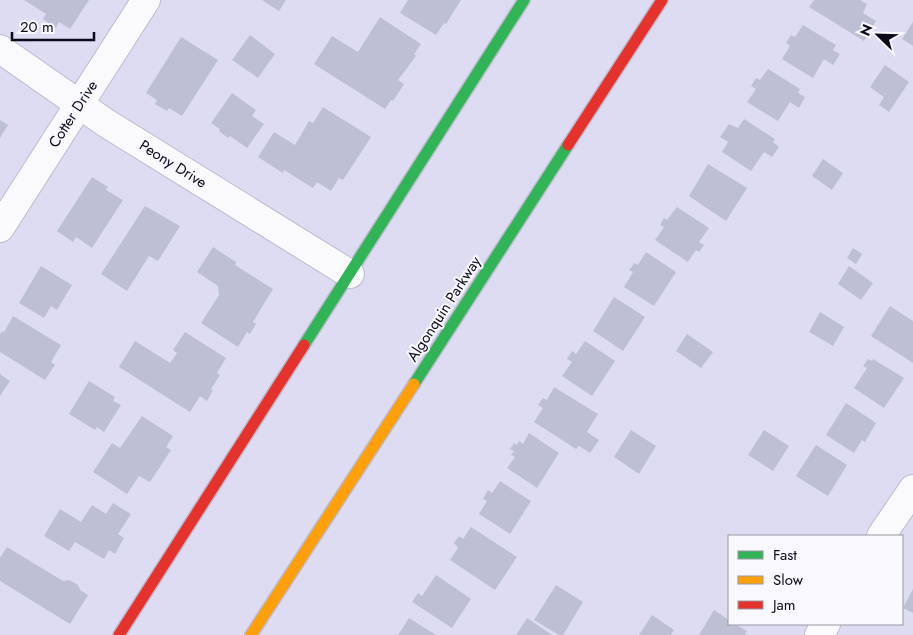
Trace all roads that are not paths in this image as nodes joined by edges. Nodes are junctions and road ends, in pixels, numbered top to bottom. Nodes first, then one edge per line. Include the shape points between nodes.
1 (146, 0) edge
2 (524, 0) edge
3 (662, 0) edge
4 (0, 49) edge
5 (79, 104) junction
6 (0, 228) edge
7 (350, 274) junction
8 (913, 489) edge
9 (882, 535) edge
10 (119, 635) edge
11 (251, 635) edge

1 - 5 street, Cotter Drive
2 - 7 street
3 - 11 street, Algonquin Parkway
4 - 5 street, Peony Drive
5 - 6 street, Cotter Drive
5 - 7 street, Peony Drive
7 - 10 street
8 - 9 street

